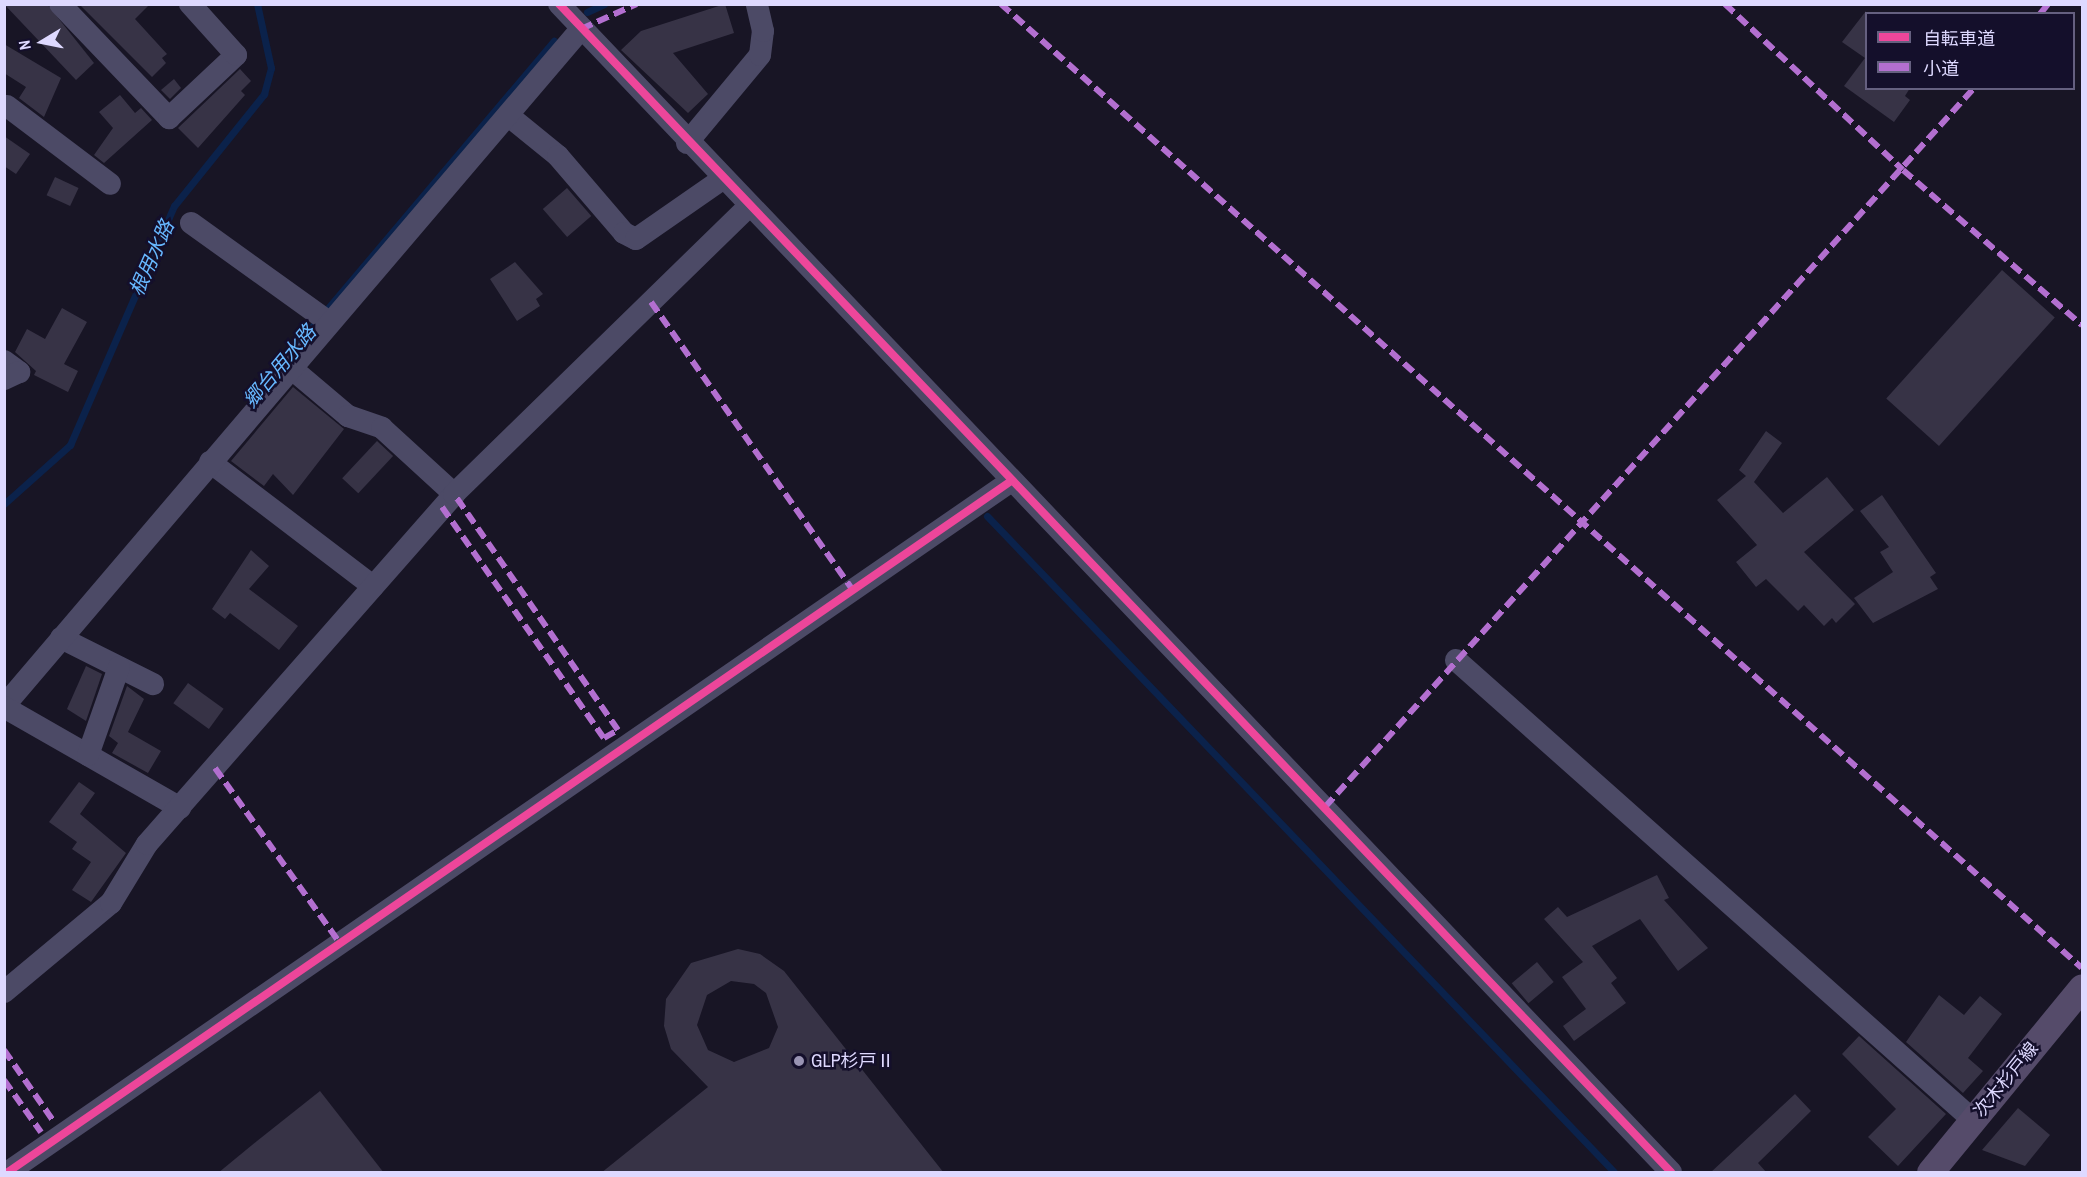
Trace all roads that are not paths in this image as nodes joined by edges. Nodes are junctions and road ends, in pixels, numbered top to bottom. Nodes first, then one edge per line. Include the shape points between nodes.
1 (60, 4) edge
2 (190, 4) edge
3 (559, 4) edge
4 (758, 4) edge
5 (581, 29) junction
6 (5, 107) edge
7 (508, 116) junction
8 (687, 143) junction
9 (721, 180) junction
10 (110, 184) dead end
11 (747, 208) junction
12 (191, 224) dead end
13 (324, 319) junction
14 (4, 361) edge
15 (291, 368) junction
16 (4, 379) edge
17 (210, 462) junction
18 (1011, 481) junction
19 (454, 494) junction
20 (373, 586) junction
21 (61, 638) junction
22 (1456, 660) dead end
23 (119, 667) junction
24 (153, 684) dead end
25 (4, 706) edge
26 (88, 755) junction
27 (180, 808) junction
28 (2082, 987) edge
29 (4, 992) edge
30 (1973, 1120) junction
31 (8, 1173) edge
32 (1671, 1173) edge
33 (1930, 1173) edge

1 - 2 street via 169,118 236,55
3 - 5 street
4 - 8 street via 764,31 759,55
5 - 7 street
5 - 8 street
6 - 10 street
7 - 9 street via 558,156 624,234 636,239
7 - 13 street
8 - 9 street
9 - 11 street
11 - 18 street
11 - 19 street
12 - 13 street
13 - 15 street
14 - 16 street via 19,372
15 - 17 street
15 - 19 street via 348,416 382,428
17 - 20 street
17 - 21 street
18 - 31 street
18 - 32 street
19 - 20 street
20 - 27 street
21 - 23 street
21 - 25 street
22 - 30 street
23 - 24 street
23 - 26 street
25 - 26 street
26 - 27 street
27 - 29 street via 147,844 111,903
28 - 30 main road, 次木杉戸線
30 - 33 main road, 次木杉戸線

